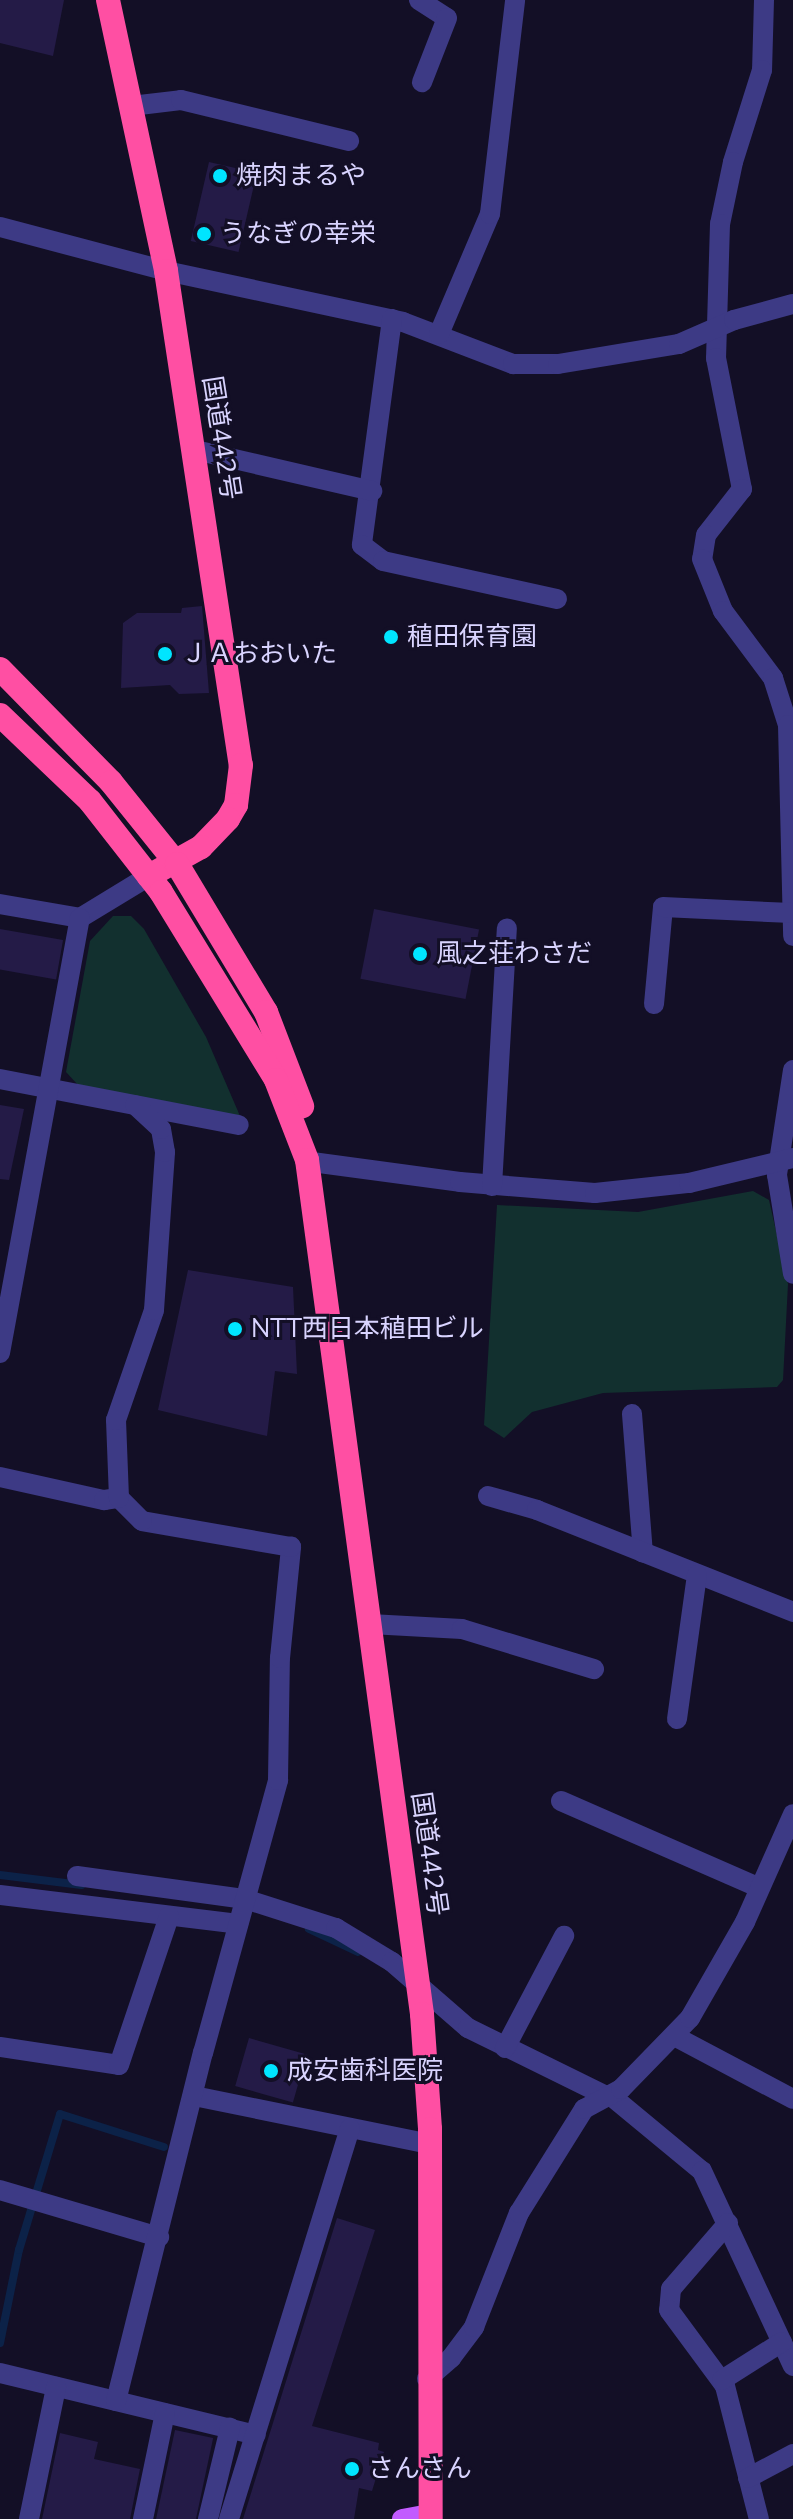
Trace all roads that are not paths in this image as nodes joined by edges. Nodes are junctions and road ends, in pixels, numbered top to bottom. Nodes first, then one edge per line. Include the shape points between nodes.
1 (108, 0) edge
2 (419, 0) edge
3 (515, 0) edge
4 (764, 0) edge
5 (422, 82) dead end
6 (131, 106) junction
7 (349, 141) dead end
8 (0, 227) edge
9 (166, 271) junction
10 (793, 304) edge
11 (392, 319) junction
12 (717, 328) junction
13 (439, 334) junction
14 (195, 450) junction
15 (372, 491) junction
16 (557, 599) dead end
17 (0, 669) edge
18 (0, 715) edge
19 (177, 864) junction
20 (149, 876) junction
21 (0, 904) edge
22 (792, 913) edge
23 (80, 918) junction
24 (507, 928) dead end
25 (793, 936) edge
26 (654, 1004) dead end
27 (793, 1070) edge
28 (0, 1079) edge
29 (48, 1088) junction
30 (135, 1105) junction
31 (239, 1125) dead end
32 (785, 1160) edge
33 (312, 1162) junction
34 (492, 1186) junction
35 (315, 1199) junction
36 (793, 1274) edge
37 (0, 1353) edge
38 (632, 1414) dead end
39 (0, 1477) edge
40 (488, 1496) dead end
41 (119, 1498) junction
42 (643, 1553) junction
43 (697, 1575) junction
44 (793, 1612) edge
45 (370, 1624) junction
46 (594, 1669) dead end
47 (677, 1719) dead end
48 (561, 1801) dead end
49 (793, 1814) edge
50 (77, 1876) dead end
51 (758, 1887) junction
52 (0, 1895) edge
53 (245, 1899) junction
54 (169, 1916) junction
55 (238, 1924) junction
56 (564, 1936) dead end
57 (418, 1985) junction
58 (676, 2037) junction
59 (0, 2047) edge
60 (505, 2048) junction
61 (194, 2096) junction
62 (608, 2096) junction
63 (793, 2099) edge
64 (350, 2128) junction
65 (429, 2144) junction
66 (0, 2190) edge
67 (728, 2223) junction
68 (159, 2237) junction
69 (782, 2342) junction
70 (793, 2366) edge
71 (0, 2373) edge
72 (427, 2379) junction
73 (722, 2380) junction
74 (56, 2387) junction
75 (116, 2401) junction
76 (165, 2413) junction
77 (230, 2428) junction
78 (256, 2435) junction
79 (793, 2454) edge
80 (748, 2478) junction
81 (431, 2517) edge
82 (29, 2519) edge
83 (143, 2519) edge
84 (208, 2519) edge
85 (229, 2519) edge
86 (402, 2519) edge
87 (759, 2519) edge

1 - 6 highway, 国道442号
2 - 5 street via 447,18
3 - 13 street via 490,214
4 - 12 street via 762,70 721,209
6 - 7 street via 181,100
6 - 9 highway, 国道442号
8 - 9 street
9 - 11 street
9 - 14 highway, 国道442号
10 - 12 street
11 - 13 street
11 - 15 street
12 - 13 street via 679,344 535,365 497,360
12 - 22 street via 716,358 742,489 706,535 702,559 723,611 773,678 788,725
14 - 15 street
14 - 19 highway, 国道442号 via 241,780 228,819
15 - 16 street via 362,538 374,557
17 - 19 highway, 国道442号 via 111,782
18 - 20 highway, 国道442号 via 90,801
19 - 20 highway, 国道442号
19 - 33 highway, 国道442号 via 271,1022 305,1117
20 - 23 street
20 - 35 highway, 国道442号 via 276,1080 300,1134
21 - 23 street
22 - 25 street
22 - 26 street via 663,907
23 - 29 street
24 - 34 street
27 - 32 street
28 - 29 street
29 - 30 street
29 - 37 street
30 - 31 street
30 - 41 street via 161,1129 165,1152 154,1310 116,1420
32 - 34 street via 634,1191
32 - 36 street
33 - 34 street
33 - 35 highway, 国道442号
35 - 45 highway, 国道442号
38 - 42 street
39 - 41 street via 104,1500
40 - 42 street
41 - 53 street via 142,1521 291,1547 280,1658 280,1768
42 - 43 street
43 - 44 street
43 - 47 street
45 - 46 street via 449,1627
45 - 57 highway, 国道442号
48 - 51 street
49 - 51 street
50 - 53 street
51 - 58 street via 738,1936
52 - 54 street
53 - 55 street
53 - 57 street via 336,1928 379,1952
54 - 55 street
54 - 59 street via 119,2065
55 - 61 street
56 - 60 street
57 - 60 street via 452,2017
57 - 65 highway, 国道442号
58 - 62 street
58 - 63 street
60 - 62 street
61 - 64 street
61 - 68 street
62 - 67 street via 692,2158
62 - 72 street via 584,2109 546,2167 510,2231 474,2327
64 - 65 street
64 - 78 street
65 - 72 highway, 国道442号
66 - 68 street
67 - 69 street
67 - 73 street via 669,2295 669,2310
68 - 75 street
69 - 70 street
69 - 73 street
71 - 74 street
72 - 81 highway, 国道442号
73 - 80 street
74 - 75 street
74 - 82 street
75 - 76 street
76 - 77 street
76 - 83 street
77 - 78 street
77 - 84 street
78 - 85 street
79 - 80 street
80 - 87 street
81 - 86 main road

